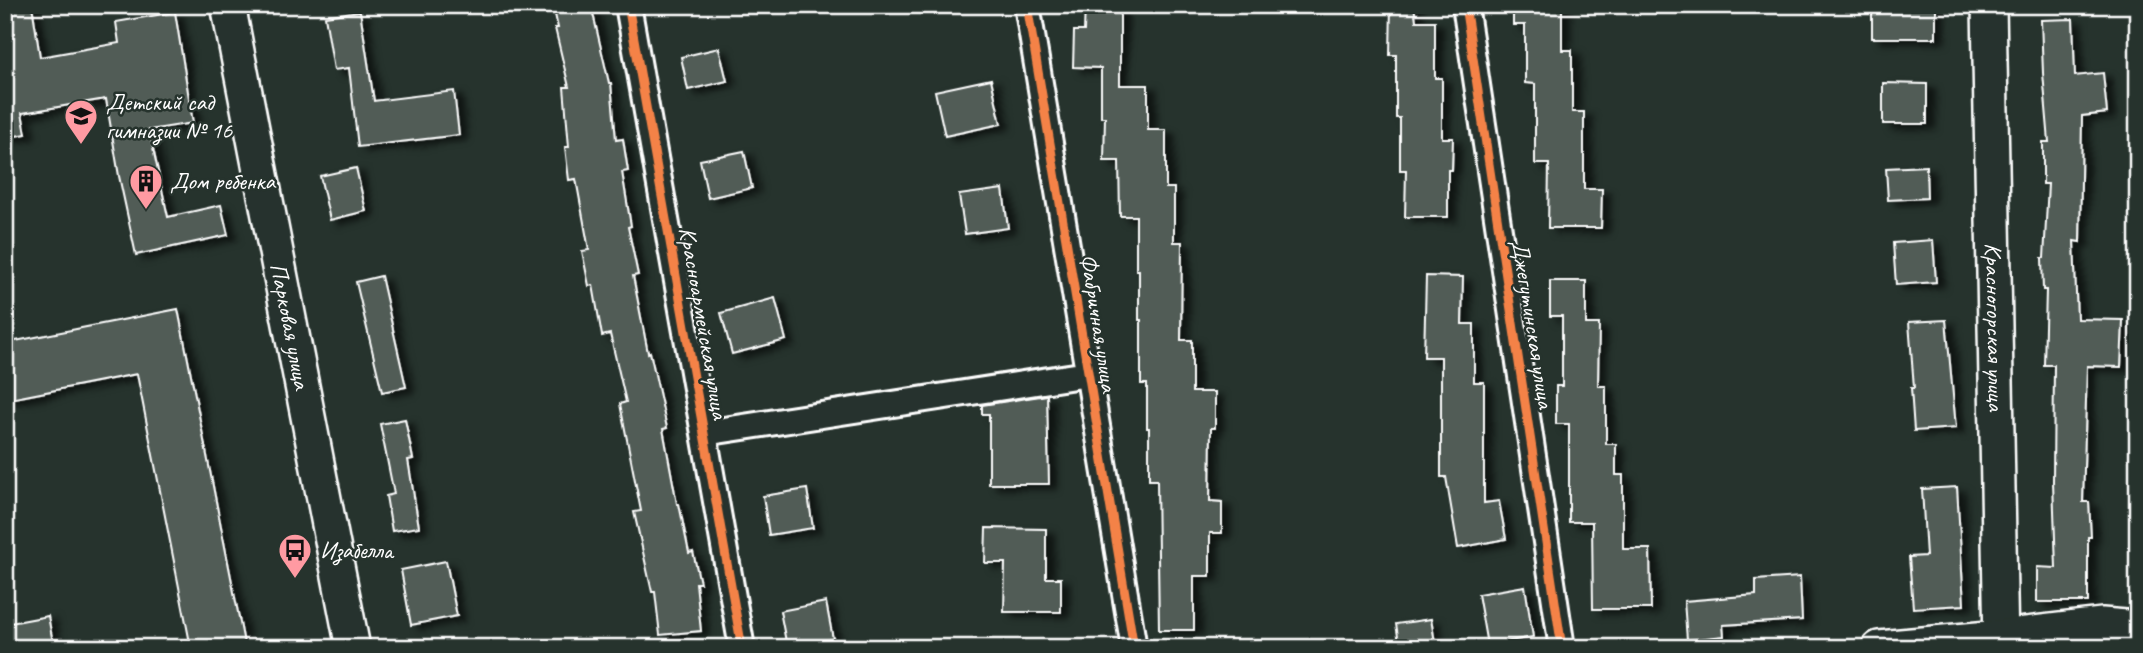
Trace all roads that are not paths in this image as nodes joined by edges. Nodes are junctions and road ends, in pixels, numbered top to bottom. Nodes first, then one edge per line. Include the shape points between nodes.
1 (229, 5) edge
2 (628, 5) edge
3 (1027, 5) edge
4 (1465, 5) edge
5 (1989, 5) edge
6 (1088, 374) junction
7 (704, 433) junction
8 (2138, 628) edge
9 (2000, 643) edge
10 (353, 648) edge
11 (742, 648) edge
12 (1134, 648) edge
13 (1562, 648) edge
14 (1879, 648) edge

1 - 10 street, Парковая улица
2 - 7 street, Красноармейская улица
3 - 6 street, Фабричная улица
4 - 13 street, Джегутинская улица
5 - 9 street, Красногорская улица
6 - 7 street
6 - 12 street, Фабричная улица
7 - 11 street, Красноармейская улица
8 - 9 street via 2102,625
9 - 14 street

